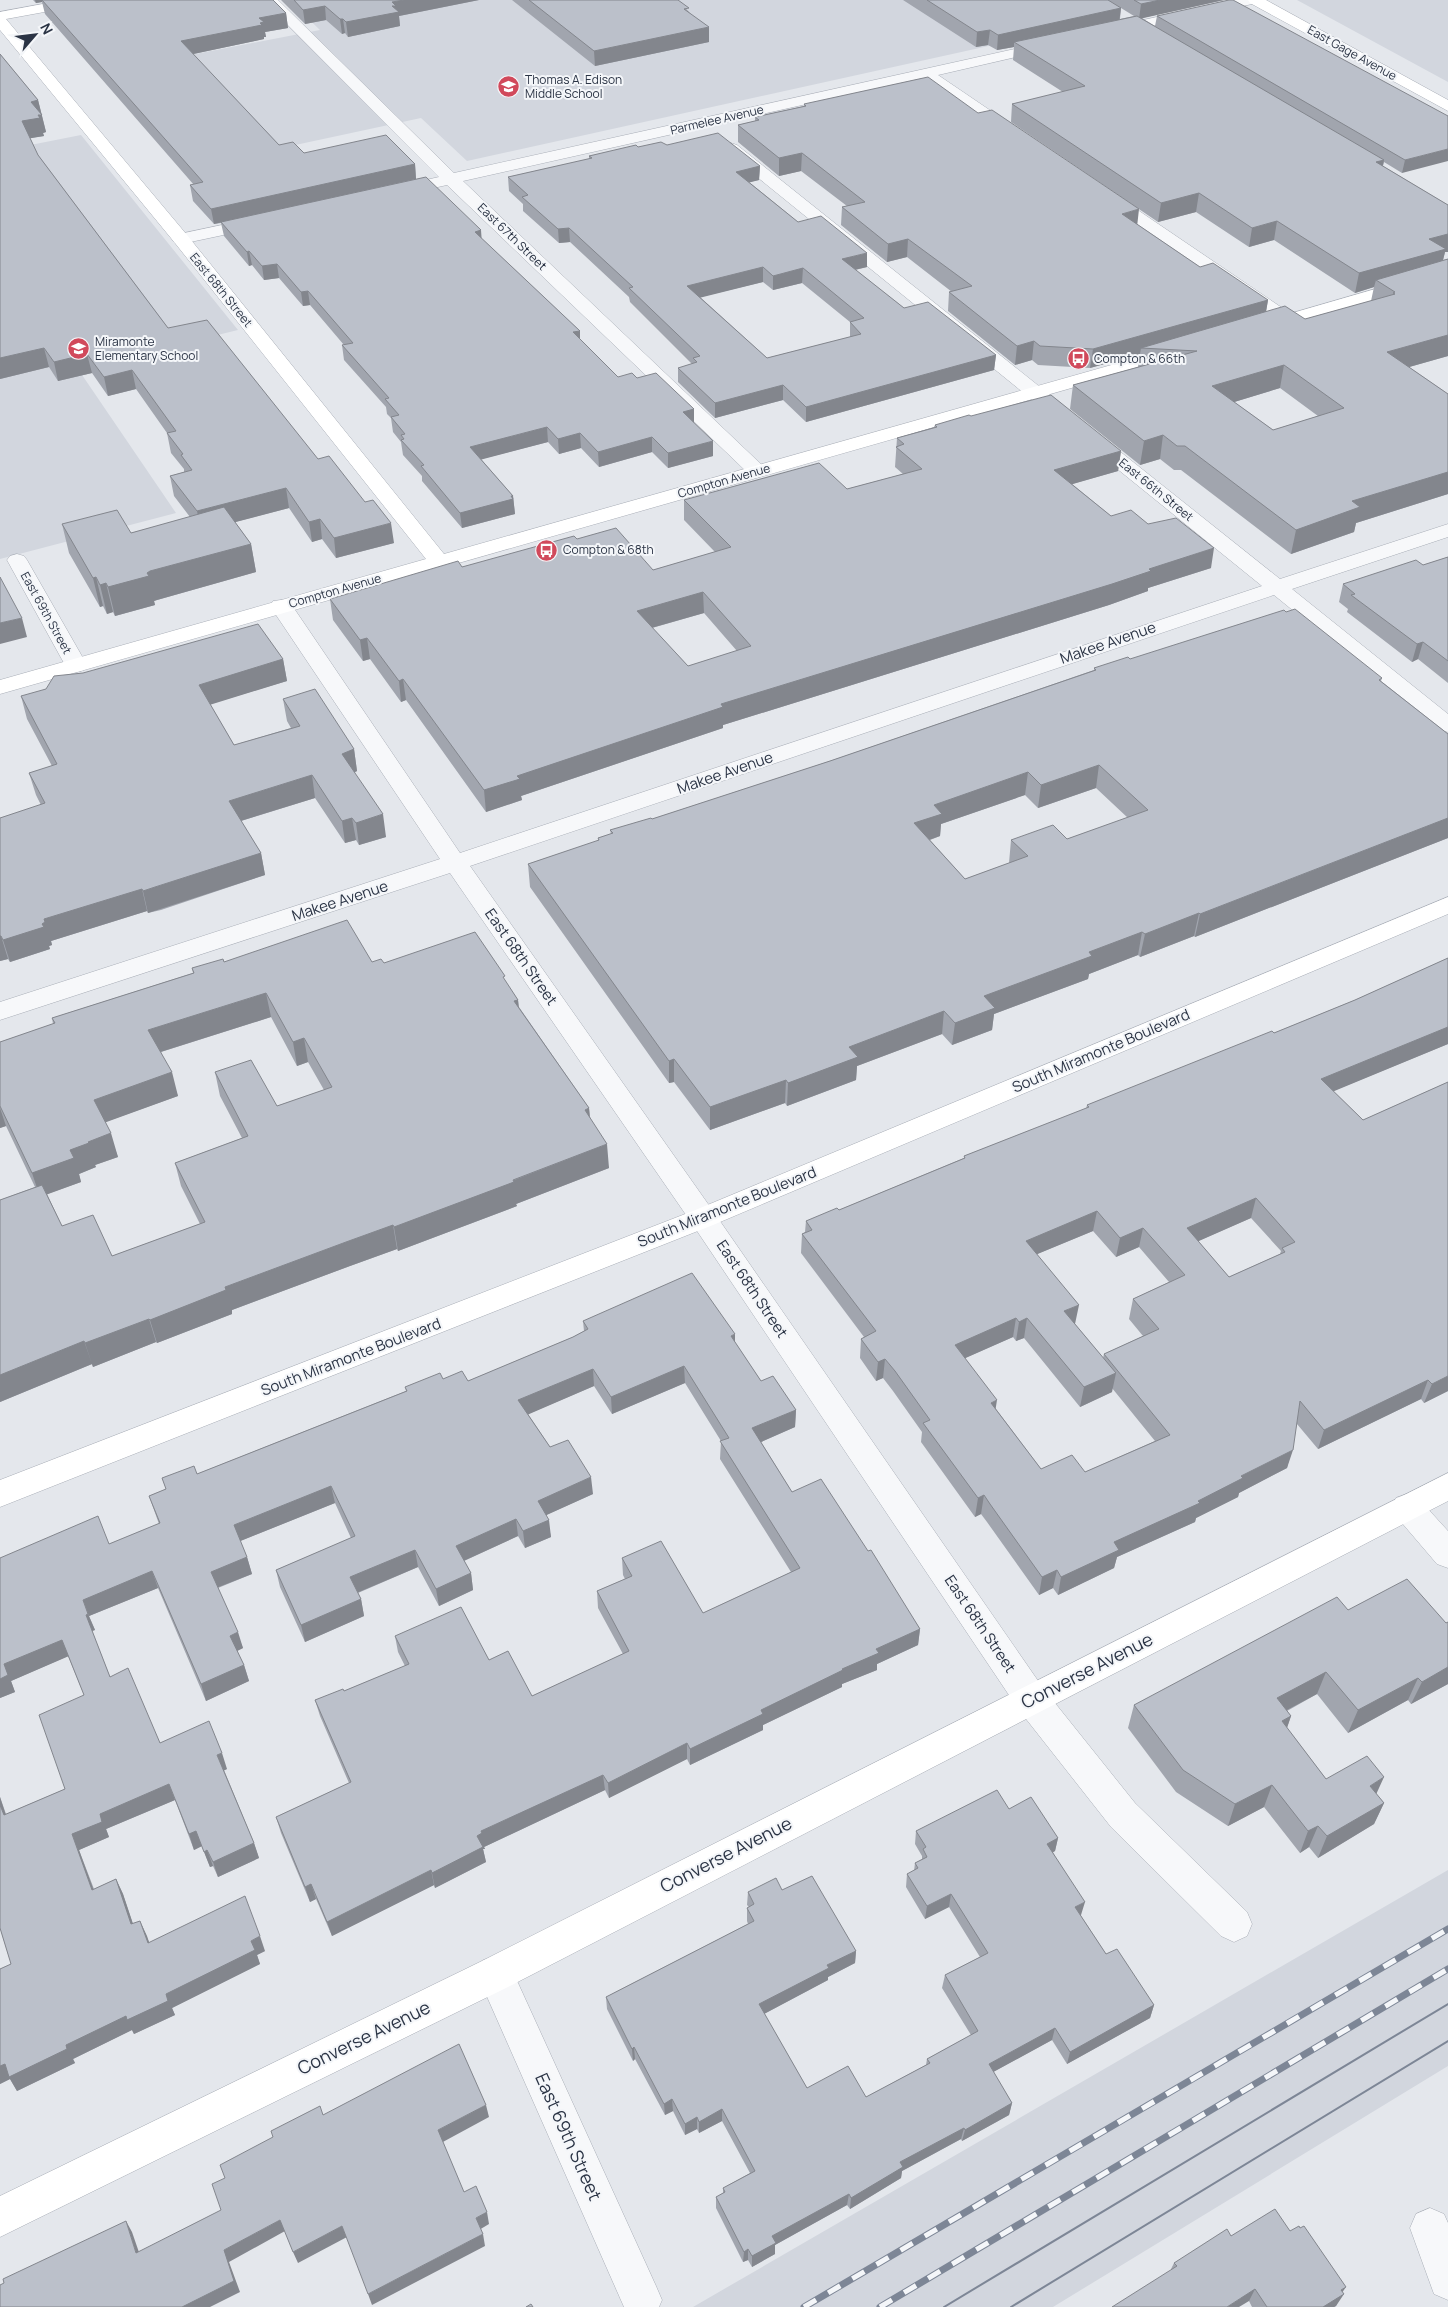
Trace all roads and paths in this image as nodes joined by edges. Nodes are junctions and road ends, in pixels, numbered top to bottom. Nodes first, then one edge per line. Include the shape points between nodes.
1 (88, 0) edge
2 (270, 0) edge
3 (1254, 0) edge
4 (1115, 13) edge
5 (0, 16) edge
6 (0, 21) edge
7 (1137, 26) junction
8 (1099, 34) edge
9 (1154, 36) edge
10 (1062, 42) edge
11 (925, 73) junction
12 (1448, 106) edge
13 (701, 123) junction
14 (1025, 141) edge
15 (451, 179) junction
16 (1098, 190) edge
17 (384, 194) edge
18 (278, 218) edge
19 (181, 239) junction
20 (1448, 273) edge
21 (1288, 320) junction
22 (1250, 331) edge
23 (1194, 347) edge
24 (1035, 392) junction
25 (757, 472) junction
26 (1448, 530) edge
27 (17, 560) dead end
28 (439, 562) junction
29 (1276, 587) junction
30 (281, 606) junction
31 (76, 665) junction
32 (0, 686) edge
33 (1448, 725) edge
34 (455, 863) junction
35 (1448, 905) edge
36 (0, 1011) edge
37 (703, 1218) junction
38 (1448, 1486) edge
39 (0, 1494) edge
40 (1407, 1507) junction
41 (1448, 1554) edge
42 (1031, 1699) junction
43 (1234, 1924) dead end
44 (495, 1974) junction
45 (0, 2217) edge
46 (1430, 2228) dead end
47 (1448, 2280) edge
48 (642, 2300) dead end

1 - 5 street
2 - 15 street, East 67th Street
3 - 7 street
3 - 12 street, East Gage Avenue
4 - 7 street
6 - 19 street, East 68th Street
7 - 8 street
7 - 9 street
10 - 11 street, Parmelee Avenue
11 - 13 street, Parmelee Avenue
11 - 14 street
13 - 15 street, Parmelee Avenue
13 - 24 street, East 66th Street
15 - 17 street, Parmelee Avenue
15 - 25 street, East 67th Street
16 - 21 street
18 - 19 street
19 - 28 street, East 68th Street
20 - 21 street
21 - 22 street
23 - 24 street, Compton Avenue
24 - 25 street, Compton Avenue
24 - 29 street, East 66th Street
25 - 28 street, Compton Avenue
26 - 29 street, Makee Avenue
27 - 31 street, East 69th Street
28 - 30 street, Compton Avenue
29 - 33 street, East 66th Street
29 - 34 street, Makee Avenue
30 - 31 street, Compton Avenue
30 - 34 street, East 68th Street
31 - 32 street, Compton Avenue
34 - 36 street, Makee Avenue
34 - 37 street, East 68th Street
35 - 37 street, South Miramonte Boulevard
37 - 39 street, South Miramonte Boulevard
37 - 42 street, East 68th Street
38 - 40 street, Converse Avenue
40 - 41 street
40 - 42 street, Converse Avenue
42 - 43 street, East 68th Street via 1124,1815
42 - 44 street, Converse Avenue
44 - 45 street, Converse Avenue
44 - 48 street, East 69th Street
46 - 47 street

